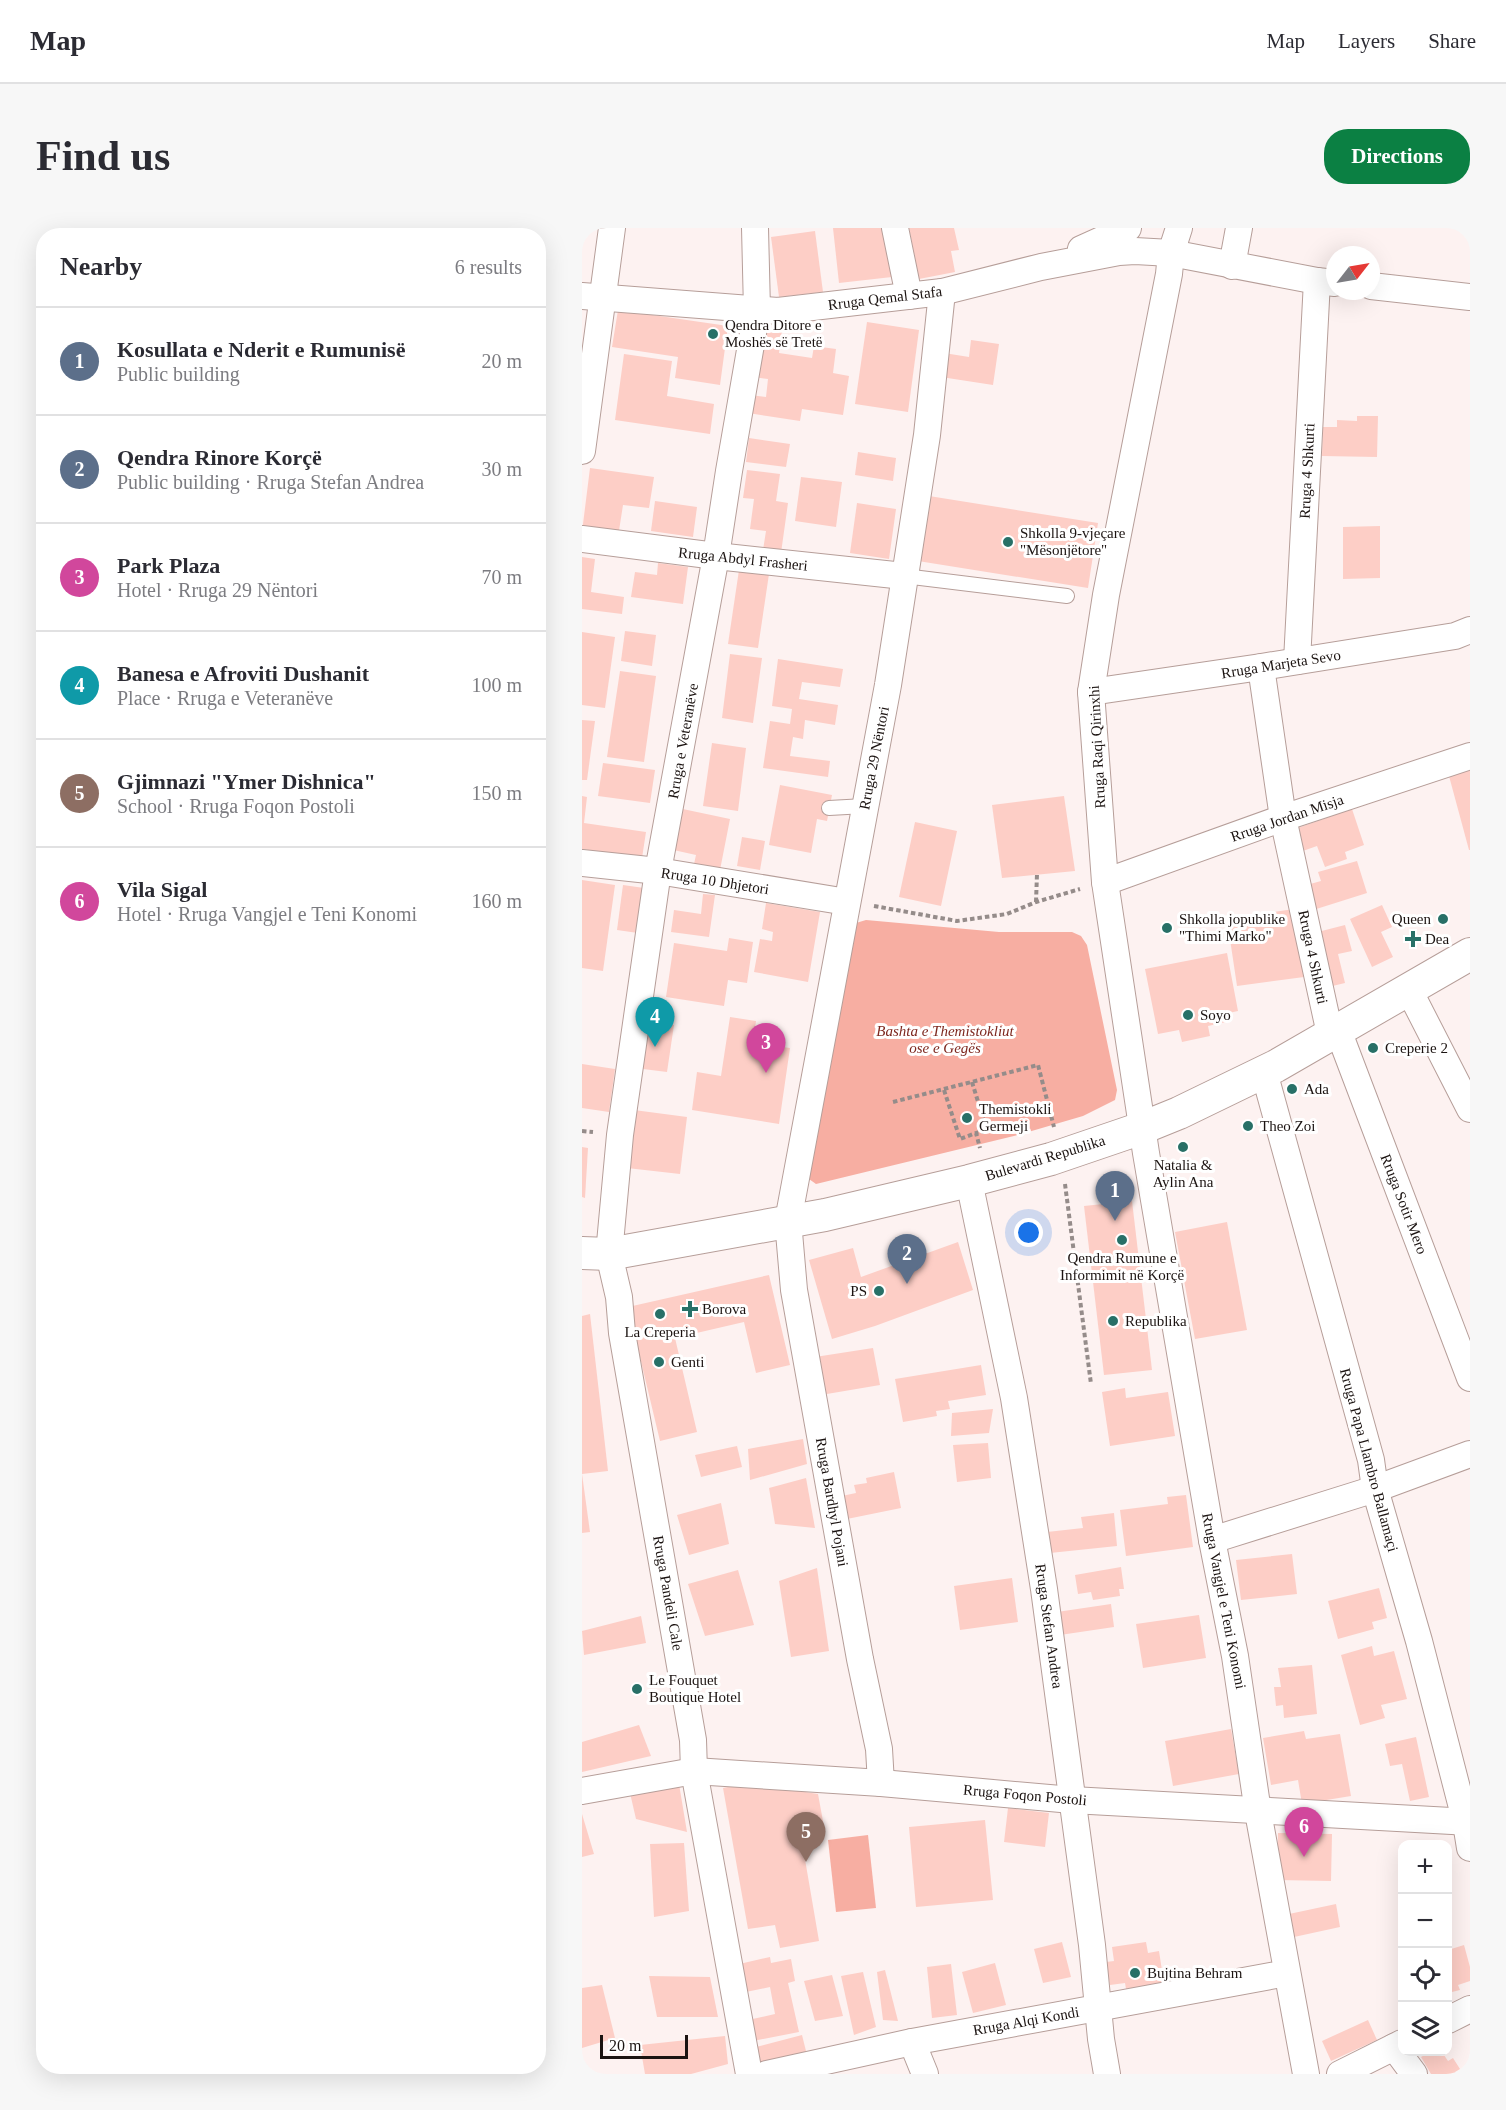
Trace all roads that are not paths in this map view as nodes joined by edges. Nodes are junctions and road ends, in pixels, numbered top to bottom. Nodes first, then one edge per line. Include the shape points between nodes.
1 (612, 228) edge
2 (755, 228) edge
3 (895, 228) edge
4 (1128, 228) edge
5 (1179, 228) edge
6 (1239, 228) edge
7 (1171, 253) junction
8 (1232, 266) junction
9 (1041, 267) junction
10 (1326, 282) edge
11 (1380, 287) edge
12 (942, 292) junction
13 (592, 296) edge
14 (909, 296) junction
15 (1470, 297) edge
16 (757, 310) junction
17 (582, 451) edge
18 (582, 539) edge
19 (716, 556) junction
20 (904, 576) junction
21 (1067, 597) dead end
22 (1470, 630) edge
23 (1297, 661) junction
24 (1261, 667) junction
25 (1091, 692) junction
26 (1470, 756) edge
27 (865, 806) junction
28 (829, 808) dead end
29 (1283, 818) junction
30 (582, 863) edge
31 (658, 871) junction
32 (1105, 882) junction
33 (859, 904) junction
34 (1470, 954) edge
35 (1409, 990) junction
36 (1334, 1032) junction
37 (1264, 1072) junction
38 (1470, 1109) edge
39 (1142, 1128) junction
40 (978, 1178) junction
41 (788, 1221) junction
42 (596, 1254) edge
43 (1470, 1378) edge
44 (1470, 1454) edge
45 (1375, 1489) junction
46 (1212, 1540) junction
47 (694, 1771) junction
48 (881, 1783) junction
49 (582, 1791) edge
50 (1072, 1800) junction
51 (1258, 1812) junction
52 (1468, 1822) edge
53 (1470, 1848) edge
54 (1287, 1973) junction
55 (1098, 2008) junction
56 (1470, 2009) edge
57 (1452, 2018) edge
58 (912, 2042) junction
59 (1398, 2045) edge
60 (1404, 2056) edge
61 (749, 2074) edge
62 (767, 2074) edge
63 (925, 2074) edge
64 (1107, 2074) edge
65 (1306, 2074) edge
66 (1340, 2074) edge
67 (1414, 2074) edge

1 - 13 street
2 - 16 street, Rruga e Veteranëve
3 - 14 street
4 - 9 street, Rruga Qemal Stafa
5 - 7 street, Rruga Raqi Qirinxhi
6 - 8 street
7 - 8 street, Rruga Qemal Stafa
7 - 9 street, Rruga Qemal Stafa via 1119,252
7 - 25 street, Rruga Raqi Qirinxhi
8 - 10 street, Rruga Qemal Stafa
9 - 12 street, Rruga Qemal Stafa
10 - 23 street, Rruga 4 Shkurti
11 - 15 street
12 - 14 street, Rruga Qemal Stafa
12 - 20 street, Rruga 29 Nëntori via 927,435
13 - 16 street, Rruga Qemal Stafa
13 - 17 street
14 - 16 street, Rruga Qemal Stafa
16 - 19 street, Rruga e Veteranëve
18 - 19 street, Rruga Abdyl Frasheri
19 - 20 street, Rruga Abdyl Frasheri
19 - 31 street, Rruga e Veteranëve
20 - 21 lane
20 - 27 street, Rruga 29 Nëntori
22 - 23 street, Rruga Marjeta Sevo via 1455,636
23 - 24 street, Rruga Marjeta Sevo
24 - 25 street, Rruga Marjeta Sevo
24 - 29 street, Rruga 4 Shkurti
25 - 32 street, Rruga Raqi Qirinxhi
26 - 29 street, Rruga Jordan Misja
27 - 28 lane
27 - 33 street, Rruga 29 Nëntori
29 - 32 street, Rruga Jordan Misja
29 - 36 street, Rruga 4 Shkurti
30 - 31 street, Rruga 10 Dhjetori
31 - 33 street, Rruga 10 Dhjetori
31 - 42 street, Rruga e Veteranëve via 620,1136
32 - 39 street, Rruga Raqi Qirinxhi
33 - 41 street, Rruga 29 Nëntori
34 - 35 street, Bulevardi Republika
35 - 36 street, Bulevardi Republika
35 - 38 street
36 - 37 street, Bulevardi Republika
36 - 43 street, Rruga Sotir Mero
37 - 39 street, Bulevardi Republika
37 - 45 street, Rruga Papa Llambro Ballamaçi via 1371,1460
39 - 40 street, Bulevardi Republika via 1061,1156
39 - 46 street, Rruga Vangjel e Teni Konomi
40 - 41 street, Bulevardi Republika
40 - 50 street, Rruga Stefan Andrea via 1046,1600
41 - 42 street, Bulevardi Republika
41 - 48 street, Rruga Bardhyl Pojani via 794,1290 879,1749
42 - 47 street, Rruga Pandeli Cale via 619,1297 693,1740
44 - 45 street
45 - 46 street
45 - 52 street, Rruga Papa Llambro Ballamaçi
46 - 51 street, Rruga Vangjel e Teni Konomi via 1239,1678
47 - 48 street, Rruga Foqon Postoli
47 - 49 street, Rruga Foqon Postoli
47 - 61 street, Rruga Pandeli Cale
48 - 50 street, Rruga Foqon Postoli
50 - 51 street, Rruga Foqon Postoli
50 - 55 street, Rruga Stefan Andrea
51 - 52 street, Rruga Foqon Postoli
51 - 54 street, Rruga Vangjel e Teni Konomi
52 - 53 street, Rruga Papa Llambro Ballamaçi
54 - 55 street, Rruga Alqi Kondi
54 - 65 street, Rruga Vangjel e Teni Konomi
55 - 58 street, Rruga Alqi Kondi
55 - 64 street, Rruga Stefan Andrea
56 - 57 street
58 - 62 street, Rruga Alqi Kondi
58 - 63 street
59 - 66 street
60 - 67 street

